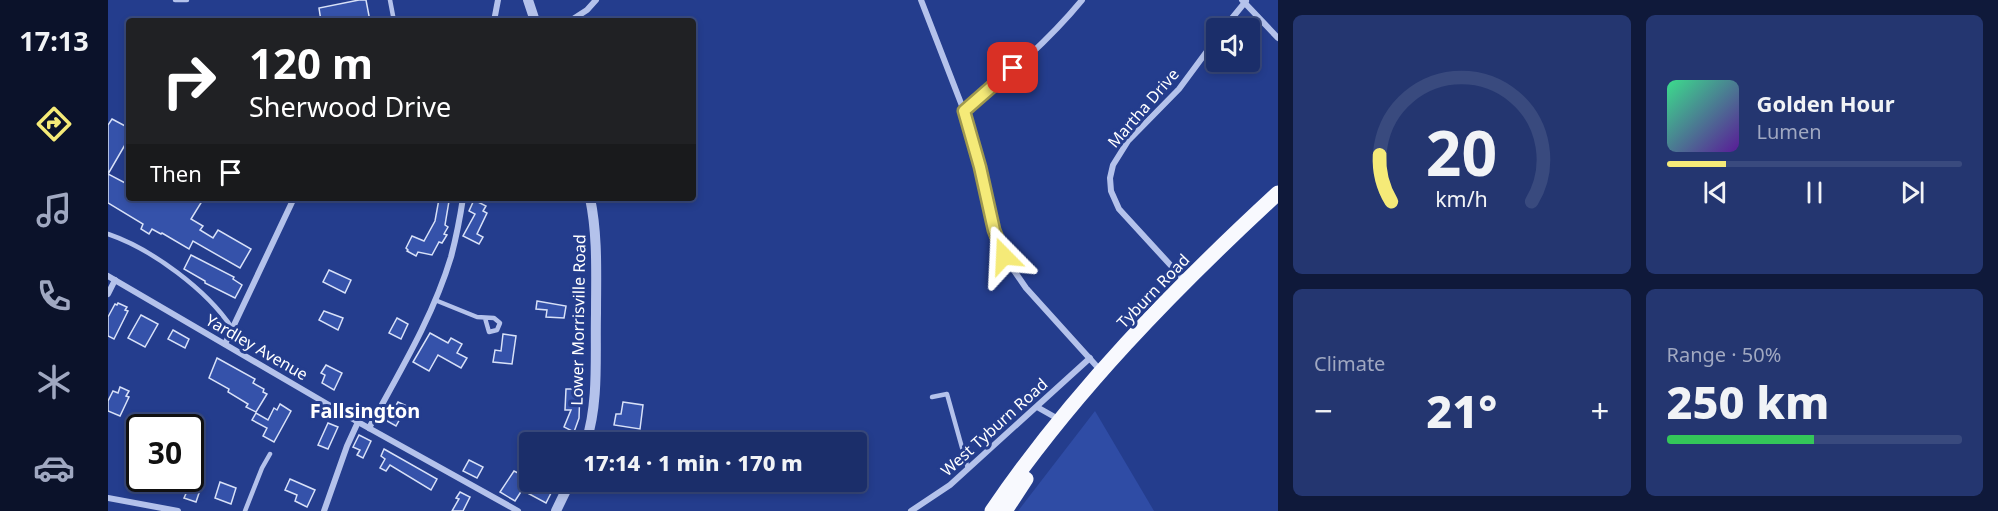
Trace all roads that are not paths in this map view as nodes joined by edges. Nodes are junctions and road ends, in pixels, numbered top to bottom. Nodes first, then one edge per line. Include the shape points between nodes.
1 (175, 0) edge
2 (187, 0) edge
3 (390, 0) edge
4 (498, 0) edge
5 (528, 0) edge
6 (596, 0) edge
7 (921, 0) edge
8 (1082, 0) edge
9 (1244, 1) edge
10 (393, 18) edge
11 (495, 18) edge
12 (534, 18) edge
13 (574, 18) edge
14 (1231, 18) edge
15 (1278, 38) edge
16 (1206, 53) edge
17 (964, 111) junction
18 (1278, 193) edge
19 (293, 201) edge
20 (462, 201) edge
21 (590, 201) edge
22 (108, 234) edge
23 (108, 276) edge
24 (115, 280) junction
25 (1186, 283) junction
26 (108, 294) edge
27 (435, 300) junction
28 (485, 318) dead end
29 (232, 328) junction
30 (225, 344) junction
31 (1090, 358) junction
32 (1101, 371) junction
33 (932, 397) dead end
34 (1037, 407) junction
35 (1062, 420) junction
36 (358, 422) junction
37 (369, 428) junction
38 (588, 432) edge
39 (270, 454) dead end
40 (968, 469) junction
41 (565, 492) edge
42 (108, 498) edge
43 (925, 507) edge
44 (151, 509) edge
45 (178, 511) edge
46 (245, 511) edge
47 (324, 511) edge
48 (518, 511) edge
49 (556, 511) edge
50 (911, 511) edge
51 (992, 511) edge
52 (1005, 511) edge

1 - 2 lane
3 - 10 lane
4 - 11 street
5 - 12 street
6 - 13 street
7 - 17 street
8 - 17 street
9 - 14 street
9 - 15 street
16 - 25 street, Martha Drive via 1179,89 1128,141 1110,178 1119,209
17 - 31 street via 1004,256 1026,288
18 - 25 main road, Tyburn Road
19 - 29 street
20 - 27 street via 451,256
21 - 38 street, Lower Morrisville Road via 596,238 596,344 594,403
22 - 29 lane via 148,255 199,290
23 - 24 street, Yardley Avenue
24 - 26 street
24 - 30 street, Yardley Avenue
25 - 32 main road, Tyburn Road
27 - 28 lane
27 - 37 street
29 - 30 street
30 - 36 street, Yardley Avenue
31 - 32 street
31 - 34 street, West Tyburn Road
32 - 35 main road, Tyburn Road
33 - 40 lane via 947,394
34 - 35 street
34 - 40 street, West Tyburn Road
35 - 51 main road, Tyburn Road
35 - 52 main road, Tyburn Road
36 - 37 street, Yardley Avenue
36 - 47 street
37 - 48 street, Yardley Avenue
39 - 46 lane
40 - 43 street, West Tyburn Road
41 - 49 street
42 - 44 street
43 - 50 street, West Tyburn Road
44 - 45 street

